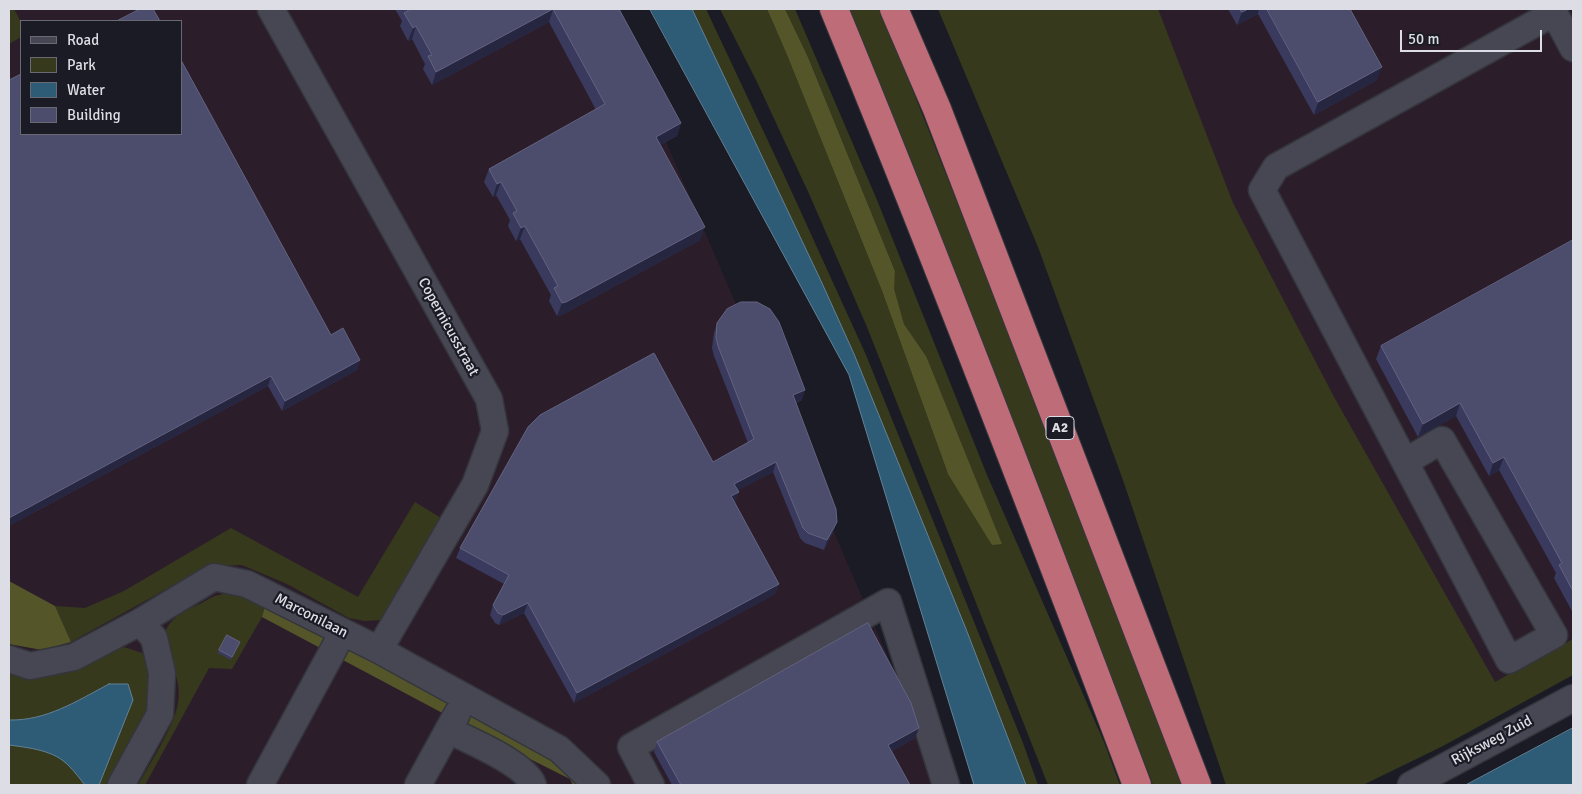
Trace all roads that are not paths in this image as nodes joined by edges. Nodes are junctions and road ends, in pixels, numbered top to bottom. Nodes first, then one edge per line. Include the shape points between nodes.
1 (271, 9) edge
2 (834, 9) edge
3 (894, 9) edge
4 (911, 9) edge
5 (1553, 11) edge
6 (1573, 48) edge
7 (937, 109) junction
8 (1404, 462) junction
9 (140, 622) junction
10 (343, 632) junction
11 (379, 650) junction
12 (9, 659) edge
13 (465, 698) junction
14 (1573, 698) edge
15 (448, 730) junction
16 (122, 785) edge
17 (260, 785) edge
18 (418, 785) edge
19 (533, 785) edge
20 (597, 785) edge
21 (651, 785) edge
22 (946, 785) edge
23 (1137, 785) edge
24 (1197, 785) edge
25 (1411, 785) edge

1 - 11 street, Copernicusstraat via 489,399 495,431 475,485
2 - 23 highway via 915,205
3 - 7 highway, A2
4 - 7 highway, A2
5 - 6 street
5 - 8 street via 1276,167 1262,190
7 - 24 highway, A2
8 - 8 street via 1509,660 1554,635 1442,440
9 - 10 street, Marconilaan via 214,577 247,584
9 - 12 street, Marconilaan via 74,657 30,666
9 - 16 street via 154,638 162,673 160,714
10 - 11 street, Marconilaan
10 - 17 street
11 - 13 street, Marconilaan
13 - 15 street
13 - 20 street, Marconilaan via 559,749
14 - 25 street, Rijksweg Zuid
15 - 18 street
15 - 19 street via 507,760 530,778
21 - 22 street via 631,747 888,602

